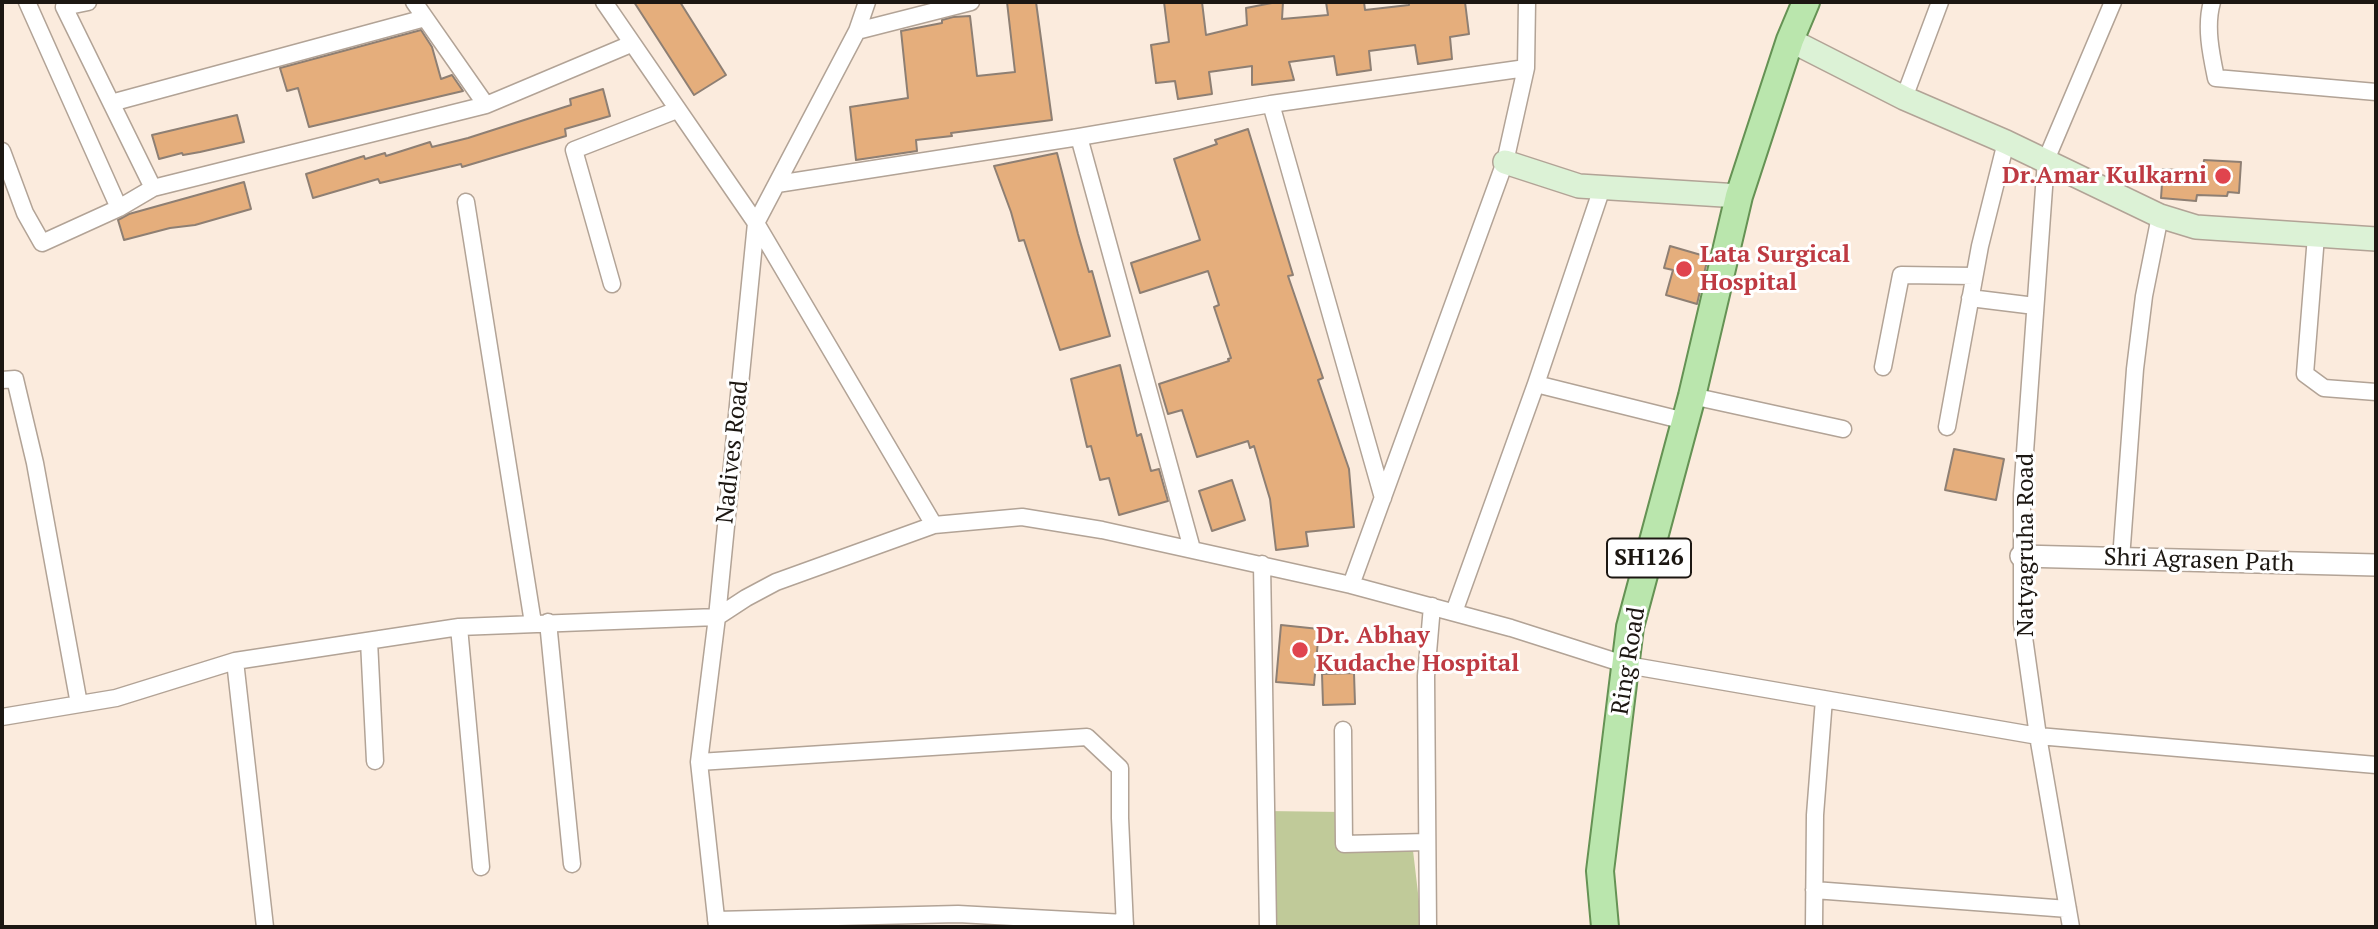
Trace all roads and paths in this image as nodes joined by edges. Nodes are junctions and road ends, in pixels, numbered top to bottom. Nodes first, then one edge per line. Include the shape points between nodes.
1 (27, 2) edge
2 (88, 2) edge
3 (414, 2) edge
4 (604, 2) edge
5 (867, 2) edge
6 (971, 2) edge
7 (1527, 2) edge
8 (1806, 2) edge
9 (1940, 2) edge
10 (2113, 2) edge
11 (2212, 2) edge
12 (63, 5) edge
13 (425, 18) junction
14 (857, 31) junction
15 (1790, 40) junction
16 (631, 44) junction
17 (1525, 68) junction
18 (2376, 92) edge
19 (1904, 98) junction
20 (111, 103) junction
21 (1271, 104) junction
22 (486, 105) junction
23 (677, 110) junction
24 (1079, 137) junction
25 (2006, 142) junction
26 (2, 151) edge
27 (2046, 160) junction
28 (1505, 162) junction
29 (777, 184) junction
30 (153, 188) junction
31 (1602, 188) junction
32 (1739, 196) junction
33 (466, 202) dead end
34 (119, 208) junction
35 (2160, 216) junction
36 (756, 223) junction
37 (2316, 236) junction
38 (2376, 239) edge
39 (1974, 276) junction
40 (612, 284) dead end
41 (1970, 299) junction
42 (2035, 306) junction
43 (1883, 367) dead end
44 (2, 380) edge
45 (1535, 384) junction
46 (2376, 392) edge
47 (1692, 396) junction
48 (1685, 421) junction
49 (1947, 426) dead end
50 (1843, 429) dead end
51 (1383, 498) junction
52 (934, 526) junction
53 (1192, 549) junction
54 (2021, 555) junction
55 (2121, 559) junction
56 (1262, 564) junction
57 (2376, 565) edge
58 (1351, 585) junction
59 (1432, 606) junction
60 (1454, 612) junction
61 (717, 617) junction
62 (540, 622) junction
63 (459, 627) junction
64 (369, 640) junction
65 (235, 661) junction
66 (1626, 664) junction
67 (1824, 699) junction
68 (79, 704) junction
69 (2, 717) edge
70 (1343, 730) dead end
71 (2038, 736) junction
72 (375, 761) dead end
73 (699, 762) junction
74 (2376, 765) edge
75 (1427, 842) junction
76 (572, 864) dead end
77 (481, 867) dead end
78 (1814, 890) junction
79 (2068, 909) junction
80 (716, 924) edge
81 (1125, 925) edge
82 (265, 927) edge
83 (1268, 927) edge
84 (1428, 927) edge
85 (1605, 927) edge
86 (1814, 927) edge
87 (2071, 927) edge

1 - 34 street
2 - 12 street
3 - 13 street
4 - 16 street
5 - 14 street, Nadives Road
6 - 14 street
7 - 17 street
8 - 15 main road, SH126
9 - 19 street
10 - 27 street, Natyagruha Road
11 - 18 street via 2208,15 2216,78
12 - 20 street
13 - 20 street
13 - 22 street
14 - 29 street, Nadives Road
15 - 19 main road
15 - 32 main road, SH126
16 - 22 street
16 - 23 street
17 - 21 street
17 - 28 street
19 - 25 main road
20 - 30 street
21 - 24 street
21 - 51 street
22 - 30 street
23 - 36 street
23 - 40 street via 573,150
24 - 29 street
24 - 53 street
25 - 27 main road
25 - 39 street
26 - 34 street via 25,213 42,243
27 - 35 main road
27 - 42 street, Natyagruha Road
28 - 31 main road via 1579,186
28 - 51 street
29 - 36 street, Nadives Road
30 - 34 street
31 - 32 main road
31 - 45 street
32 - 47 main road, Ring Road / SH126
33 - 62 street
35 - 37 main road via 2196,227
35 - 55 street via 2135,369
36 - 52 street
36 - 61 street, Nadives Road
37 - 38 main road
37 - 46 street via 2305,374 2324,388
39 - 41 street
39 - 43 street via 1900,275
41 - 42 street
41 - 49 street
42 - 54 street, Natyagruha Road
44 - 68 street via 15,379 18,391
45 - 48 street
45 - 60 street
47 - 48 main road, Ring Road / SH126
47 - 50 street
48 - 66 main road, Ring Road / SH126 via 1630,627
51 - 58 street
52 - 53 street via 1022,517
52 - 61 street via 776,582
53 - 56 street
54 - 55 street, Shri Agrasen Path
54 - 71 street, Natyagruha Road via 2022,623
55 - 57 street, Shri Agrasen Path
56 - 58 street
56 - 83 street
58 - 59 street
59 - 60 street
59 - 75 street via 1426,676
60 - 66 street
61 - 62 street
61 - 73 street, Nadives Road
62 - 63 street
62 - 76 street
63 - 64 street
63 - 77 street
64 - 65 street
64 - 72 street
65 - 68 street via 116,698
65 - 82 street
66 - 67 street
66 - 85 main road, Ring Road / SH126 via 1600,871
67 - 71 street
67 - 78 street
68 - 69 street
70 - 75 street via 1345,844
71 - 74 street
71 - 79 street, Natyagruha Road
73 - 80 street, Nadives Road
73 - 81 street via 1087,737 1121,768
75 - 84 street
78 - 79 street
78 - 86 street
79 - 87 street, Natyagruha Road
80 - 81 street via 958,914

